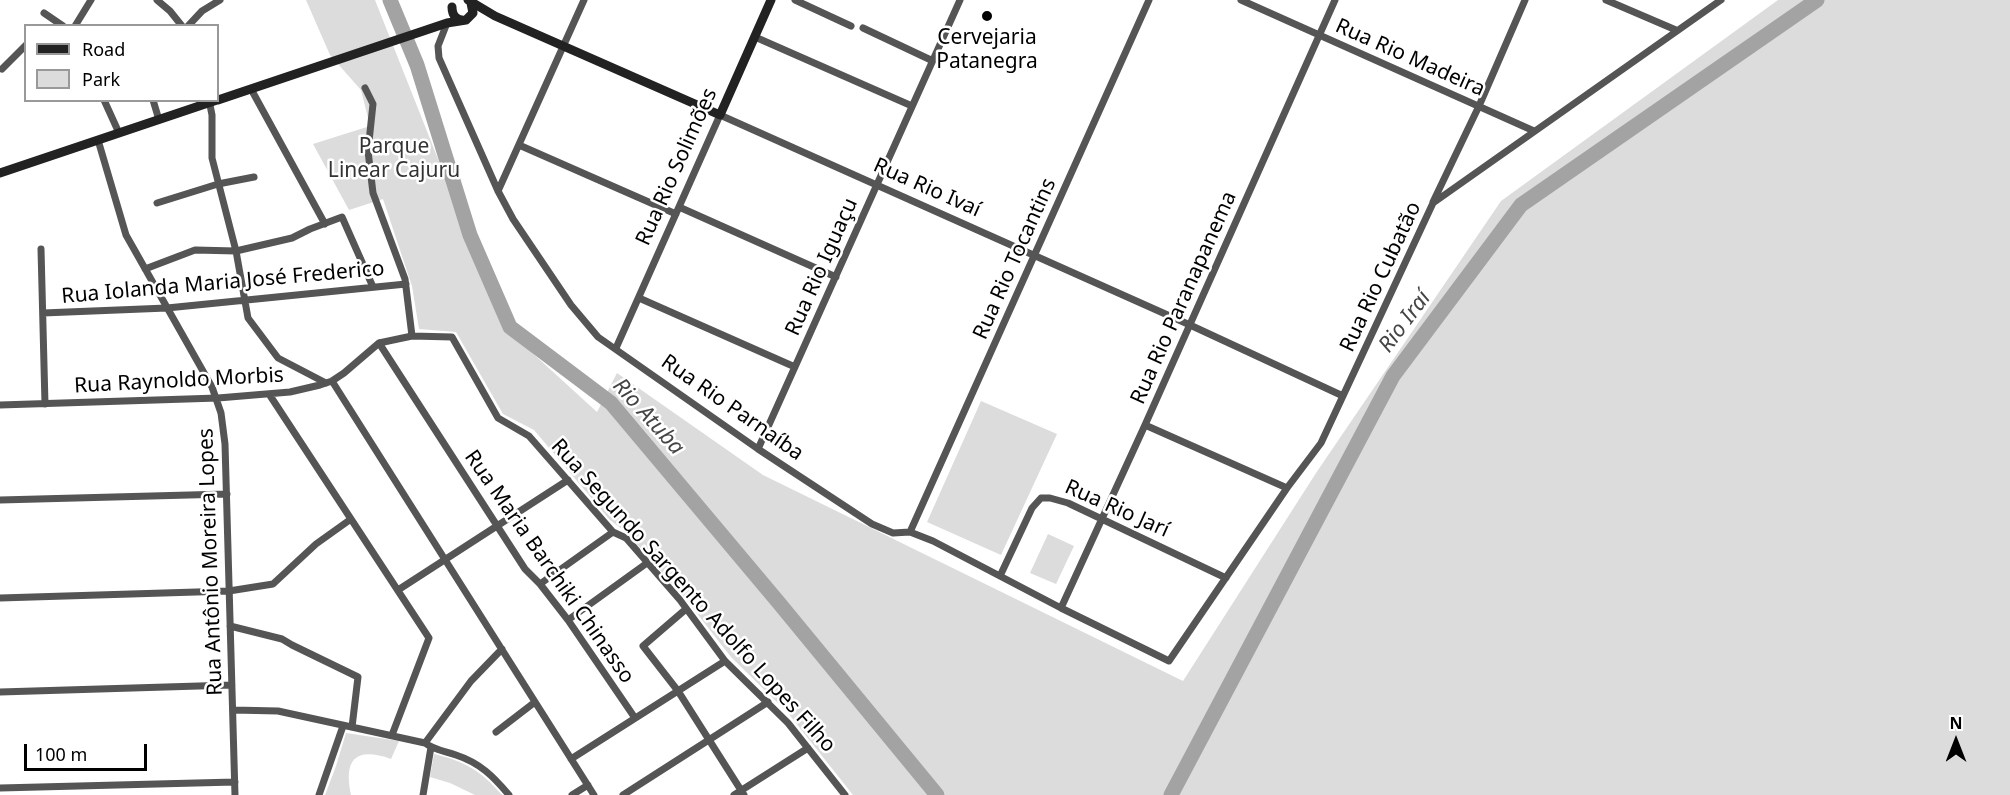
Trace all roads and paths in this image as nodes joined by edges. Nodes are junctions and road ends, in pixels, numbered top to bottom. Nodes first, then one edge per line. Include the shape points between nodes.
1 (91, 0) edge
2 (157, 0) edge
3 (220, 0) edge
4 (584, 0) edge
5 (771, 0) edge
6 (795, 0) edge
7 (960, 0) edge
8 (1149, 0) edge
9 (1241, 0) edge
10 (1335, 0) edge
11 (1525, 0) edge
12 (1606, 0) edge
13 (1718, 0) edge
14 (469, 1) edge
15 (455, 4) edge
16 (44, 13) dead end
17 (495, 16) junction
18 (469, 19) junction
19 (447, 23) junction
20 (60, 24) edge
21 (76, 24) edge
22 (180, 24) edge
23 (190, 24) edge
24 (851, 26) dead end
25 (863, 28) dead end
26 (1676, 30) junction
27 (1319, 35) junction
28 (755, 37) junction
29 (24, 47) edge
30 (563, 47) junction
31 (933, 61) junction
32 (3, 69) dead end
33 (365, 88) dead end
34 (251, 89) junction
35 (219, 99) edge
36 (105, 102) edge
37 (154, 102) edge
38 (210, 102) edge
39 (213, 102) edge
40 (912, 106) junction
41 (1479, 106) junction
42 (720, 115) junction
43 (159, 120) junction
44 (1533, 131) junction
45 (119, 133) junction
46 (98, 140) junction
47 (519, 145) junction
48 (0, 173) edge
49 (254, 177) dead end
50 (218, 184) junction
51 (877, 186) junction
52 (498, 190) junction
53 (157, 203) dead end
54 (1433, 203) junction
55 (680, 207) junction
56 (676, 214) junction
57 (325, 224) junction
58 (41, 249) dead end
59 (236, 251) junction
60 (1035, 256) junction
61 (145, 269) junction
62 (836, 277) junction
63 (406, 284) junction
64 (373, 287) junction
65 (639, 298) junction
66 (244, 300) junction
67 (167, 308) junction
68 (43, 314) junction
69 (1190, 325) junction
70 (412, 336) junction
71 (379, 342) junction
72 (616, 348) junction
73 (795, 367) junction
74 (329, 382) junction
75 (269, 394) junction
76 (1343, 396) junction
77 (218, 398) junction
78 (45, 404) junction
79 (0, 405) edge
80 (1145, 425) junction
81 (758, 448) junction
82 (568, 480) junction
83 (1287, 488) junction
84 (226, 494) junction
85 (0, 500) edge
86 (351, 519) junction
87 (1103, 519) junction
88 (496, 526) junction
89 (613, 532) junction
90 (910, 532) junction
91 (445, 560) junction
92 (647, 563) junction
93 (1000, 576) junction
94 (1226, 578) junction
95 (540, 584) junction
96 (398, 590) junction
97 (229, 591) junction
98 (0, 598) edge
99 (1061, 608) junction
100 (686, 609) junction
101 (568, 620) junction
102 (230, 626) junction
103 (502, 649) junction
104 (725, 661) junction
105 (1169, 661) joint
106 (232, 685) junction
107 (678, 691) junction
108 (0, 692) edge
109 (535, 702) junction
110 (768, 702) junction
111 (233, 710) junction
112 (635, 718) junction
113 (343, 726) junction
114 (352, 727) junction
115 (496, 732) dead end
116 (393, 735) junction
117 (710, 740) junction
118 (428, 745) junction
119 (808, 748) junction
120 (571, 759) junction
121 (235, 782) junction
122 (588, 785) junction
123 (0, 789) edge
124 (743, 793) edge
125 (235, 795) edge
126 (319, 795) edge
127 (423, 795) edge
128 (509, 795) edge
129 (572, 795) edge
130 (594, 795) edge
131 (623, 795) edge
132 (734, 795) edge
133 (845, 795) edge

1 - 21 street
2 - 22 street
3 - 23 street
4 - 30 street
5 - 28 street, Rua Rio Solimões
6 - 24 street
7 - 31 street, Rua Rio Iguaçu
8 - 60 street, Rua Rio Tocantins
9 - 27 street, Rua Rio Madeira
10 - 27 street, Rua Rio Paranapanema
11 - 41 street
12 - 26 street
13 - 26 street, Rua Rio Cubatão
14 - 17 street, Rua Rio Ivaí
14 - 18 street via 474,10
15 - 18 street via 454,16 461,21
15 - 19 street
16 - 20 street
17 - 18 street, Rua Rio Ivaí
17 - 30 street, Rua Rio Ivaí
18 - 19 street, Rua Rio Ivaí
19 - 34 street, Rua Rio Ivaí
19 - 52 street, Rua Rio Parnaíba via 439,40 439,58
25 - 31 street
26 - 44 street, Rua Rio Cubatão
27 - 41 street, Rua Rio Madeira
27 - 69 street, Rua Rio Paranapanema
28 - 40 street
28 - 42 street, Rua Rio Solimões
29 - 32 street
30 - 42 street, Rua Rio Ivaí
30 - 47 street
31 - 40 street, Rua Rio Iguaçu
33 - 63 street via 373,104 368,151 373,193
34 - 35 street, Rua Rio Ivaí
34 - 57 street
36 - 45 street
37 - 43 street
38 - 43 street, Rua Rio Ivaí
39 - 50 street via 212,151
40 - 51 street, Rua Rio Iguaçu
41 - 44 street, Rua Rio Madeira
41 - 54 street
42 - 51 street, Rua Rio Ivaí
42 - 55 street, Rua Rio Solimões
43 - 45 street, Rua Rio Ivaí
44 - 54 street, Rua Rio Cubatão
45 - 46 street, Rua Rio Ivaí
46 - 48 street, Rua Rio Ivaí
46 - 61 street, Rua Antônio Moreira Lopes via 126,235
47 - 52 street
47 - 56 street
49 - 50 street
50 - 53 street
50 - 59 street
51 - 60 street, Rua Rio Ivaí
51 - 62 street, Rua Rio Iguaçu
52 - 72 street, Rua Rio Parnaíba via 571,305 598,338
54 - 76 street, Rua Rio Cubatão
55 - 56 street, Rua Rio Solimões
55 - 62 street
56 - 65 street, Rua Rio Solimões
57 - 59 street via 292,238
57 - 64 street via 342,218
58 - 68 street
59 - 61 street via 195,250
59 - 66 street
60 - 69 street, Rua Rio Ivaí
60 - 90 street, Rua Rio Tocantins
61 - 67 street, Rua Antônio Moreira Lopes
62 - 73 street, Rua Rio Iguaçu
63 - 64 street, Rua Iolanda Maria José Frederico
63 - 70 street
64 - 66 street, Rua Iolanda Maria José Frederico
65 - 72 street, Rua Rio Solimões
65 - 73 street
66 - 67 street, Rua Iolanda Maria José Frederico
66 - 74 street via 248,318 278,358
67 - 68 street, Rua Iolanda Maria José Frederico
67 - 77 street, Rua Antônio Moreira Lopes
68 - 78 street
69 - 76 street, Rua Rio Ivaí
69 - 80 street, Rua Rio Paranapanema
70 - 71 street
70 - 82 street, Rua Segundo Sargento Adolfo Lopes Filho via 452,337 496,416 529,436
71 - 74 street, Rua Raynoldo Morbis
71 - 88 street, Rua Maria Barchiki Chinasso
72 - 81 street, Rua Rio Parnaíba
73 - 81 street, Rua Rio Iguaçu
74 - 75 street, Rua Raynoldo Morbis
74 - 91 street
75 - 77 street, Rua Raynoldo Morbis
75 - 86 street
76 - 83 street, Rua Rio Cubatão via 1321,442
77 - 78 street, Rua Raynoldo Morbis
77 - 84 street, Rua Antônio Moreira Lopes via 224,427
78 - 79 street, Rua Raynoldo Morbis
80 - 83 street
80 - 87 street, Rua Rio Paranapanema
81 - 90 street, Rua Rio Parnaíba via 872,524 893,533
82 - 88 street
82 - 89 street, Rua Segundo Sargento Adolfo Lopes Filho
83 - 94 street, Rua Rio Cubatão
84 - 85 street
84 - 97 street, Rua Antônio Moreira Lopes
86 - 96 street
86 - 97 street via 316,544 273,584
87 - 93 street, Rua Rio Jarí via 1068,503 1041,498 1032,508
87 - 94 street, Rua Rio Jarí
87 - 99 street, Rua Rio Paranapanema
88 - 91 street
88 - 95 street, Rua Maria Barchiki Chinasso
89 - 92 street, Rua Segundo Sargento Adolfo Lopes Filho via 626,538
89 - 95 street
90 - 93 street, Rua Rio Parnaíba
91 - 96 street
91 - 103 street
92 - 100 street, Rua Segundo Sargento Adolfo Lopes Filho
92 - 101 street
93 - 99 street, Rua Rio Parnaíba
94 - 105 street, Rua Rio Cubatão
95 - 101 street, Rua Maria Barchiki Chinasso
96 - 116 street via 429,638
97 - 98 street
97 - 102 street, Rua Antônio Moreira Lopes
99 - 105 street, Rua Rio Parnaíba
100 - 104 street, Rua Segundo Sargento Adolfo Lopes Filho
100 - 107 street via 643,646
101 - 112 street, Rua Maria Barchiki Chinasso
102 - 106 street, Rua Antônio Moreira Lopes
102 - 114 street via 282,639 358,677
103 - 109 street
103 - 118 street via 471,681
104 - 107 street
104 - 110 street, Rua Segundo Sargento Adolfo Lopes Filho
106 - 108 street
106 - 111 street, Rua Antônio Moreira Lopes
107 - 112 street
107 - 117 street
109 - 115 street
109 - 120 street
110 - 117 street
110 - 119 street, Rua Segundo Sargento Adolfo Lopes Filho
111 - 113 street via 278,711
111 - 121 street, Rua Antônio Moreira Lopes
112 - 120 street
113 - 114 street
113 - 126 street
114 - 116 street
116 - 118 street
117 - 124 street
117 - 131 street
118 - 127 street
118 - 128 street via 477,764
119 - 124 street
119 - 133 street, Rua Segundo Sargento Adolfo Lopes Filho
120 - 122 street
121 - 123 street
121 - 125 street, Rua Antônio Moreira Lopes
122 - 129 street
122 - 130 street
124 - 132 street

